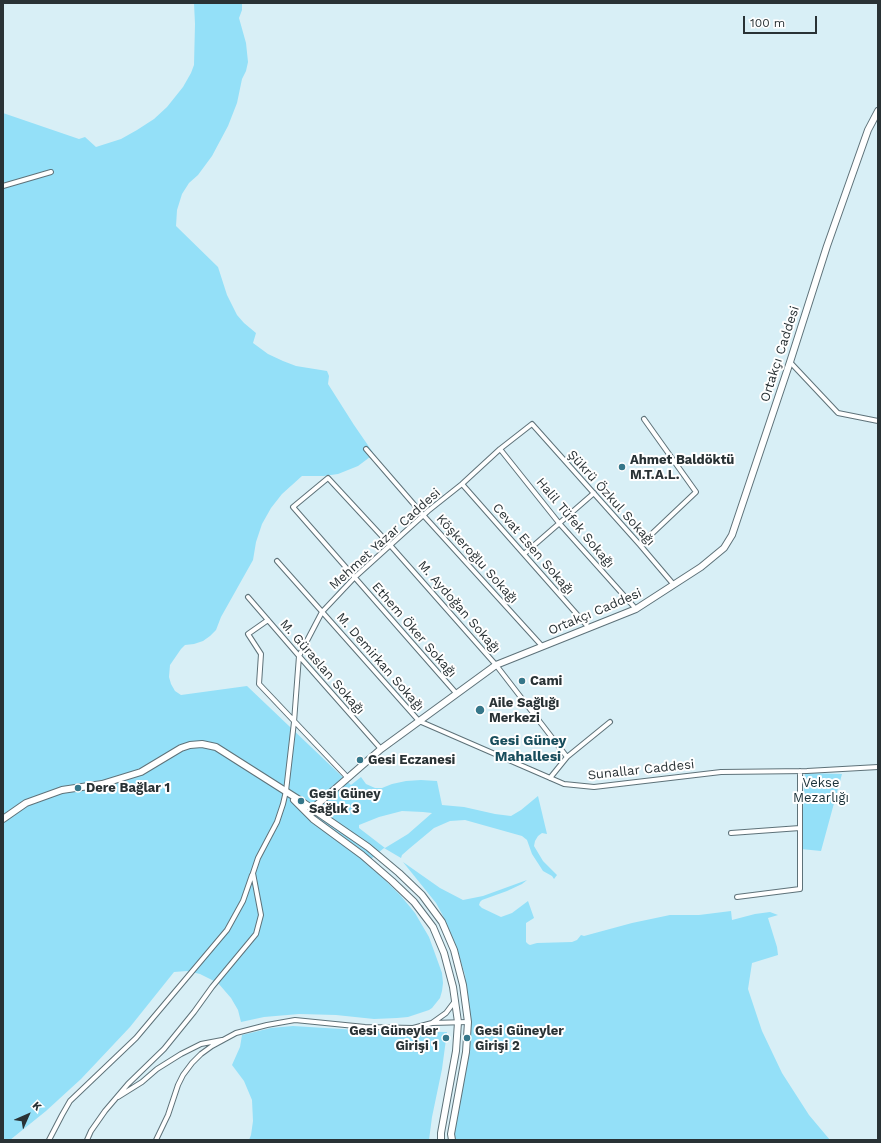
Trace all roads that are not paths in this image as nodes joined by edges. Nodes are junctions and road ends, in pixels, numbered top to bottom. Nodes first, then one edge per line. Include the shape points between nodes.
1 (878, 111) edge
2 (51, 172) dead end
3 (3, 186) edge
4 (790, 362) junction
5 (644, 419) dead end
6 (878, 421) edge
7 (532, 424) joint
8 (500, 449) junction
9 (366, 450) dead end
10 (328, 478) joint
11 (462, 484) junction
12 (594, 493) junction
13 (424, 516) junction
14 (559, 523) junction
15 (390, 545) junction
16 (640, 545) junction
17 (524, 554) junction
18 (277, 561) dead end
19 (355, 577) junction
20 (674, 585) junction
21 (248, 597) dead end
22 (636, 609) junction
23 (322, 612) junction
24 (268, 620) junction
25 (589, 628) junction
26 (542, 646) junction
27 (299, 656) junction
28 (496, 665) junction
29 (456, 694) junction
30 (419, 721) junction
31 (294, 722) junction
32 (610, 722) dead end
33 (381, 749) junction
34 (567, 757) junction
35 (878, 767) edge
36 (800, 771) junction
37 (348, 778) junction
38 (550, 778) junction
39 (286, 791) junction
40 (312, 809) junction
41 (3, 819) edge
42 (800, 828) junction
43 (731, 833) dead end
44 (253, 873) junction
45 (737, 897) dead end
46 (455, 1001) junction
47 (458, 1022) junction
48 (468, 1022) junction
49 (432, 1023) junction
50 (227, 1039) junction
51 (114, 1100) junction
52 (50, 1140) edge
53 (87, 1140) edge
54 (156, 1140) edge
55 (441, 1140) edge
56 (452, 1140) edge

1 - 4 street, Ortakçı Caddesi via 868,130 827,246
2 - 3 street
4 - 6 street via 838,413
4 - 20 street, Ortakçı Caddesi via 732,535 724,548
5 - 16 street via 696,492
7 - 8 street, Mehmet Yazar Caddesi
7 - 12 street, Şükrü Özkul Sokağı
8 - 11 street, Mehmet Yazar Caddesi
8 - 14 street, Halil Tüfek Sokağı
9 - 13 street, Köşkeroğlu Sokağı
10 - 15 street, M. Aydoğan Sokağı
10 - 19 street, Ethem Öker Sokağı via 292,507
11 - 13 street, Mehmet Yazar Caddesi
11 - 17 street, Cevat Esen Sokağı
12 - 14 street
12 - 16 street, Şükrü Özkul Sokağı
13 - 15 street, Mehmet Yazar Caddesi
13 - 26 street, Köşkeroğlu Sokağı
14 - 17 street
14 - 22 street, Halil Tüfek Sokağı
15 - 19 street, Mehmet Yazar Caddesi
15 - 28 street, M. Aydoğan Sokağı
16 - 20 street, Şükrü Özkul Sokağı
17 - 25 street, Cevat Esen Sokağı
18 - 23 street, M. Demirkan Sokağı
19 - 23 street, Mehmet Yazar Caddesi
19 - 29 street, Ethem Öker Sokağı
20 - 22 street, Ortakçı Caddesi
21 - 24 street, M. Güraslan Sokağı
22 - 25 street, Ortakçı Caddesi
23 - 27 street, Mehmet Yazar Caddesi
23 - 30 street, M. Demirkan Sokağı
24 - 27 street, M. Güraslan Sokağı
24 - 31 street via 248,634 261,654 259,684
25 - 26 street, Ortakçı Caddesi
26 - 28 street, Ortakçı Caddesi
27 - 31 street, Mehmet Yazar Caddesi
27 - 33 street, M. Güraslan Sokağı
28 - 29 street, Ortakçı Caddesi
28 - 34 street, M. Aydoğan Sokağı
29 - 30 street, Ortakçı Caddesi
30 - 33 street, Ortakçı Caddesi
30 - 38 street, Sunallar Caddesi
31 - 37 street
31 - 39 street, Mehmet Yazar Caddesi
32 - 34 street
33 - 37 street, Ortakçı Caddesi
34 - 38 street
35 - 36 street, Sunallar Caddesi
36 - 38 street, Sunallar Caddesi via 721,772 594,787 564,784
36 - 42 street
37 - 40 street, Ortakçı Caddesi
39 - 40 street
39 - 41 street via 216,747 190,745 141,772 102,784 62,790 26,803
39 - 44 street, Mehmet Yazar Caddesi via 277,822
39 - 46 street via 313,819 362,855 414,902 433,927 444,953
40 - 48 street via 368,847 399,873 422,895 442,922 454,950 463,985
42 - 43 street
42 - 45 street via 800,889
44 - 51 street via 261,915 256,934 164,1049
44 - 52 street, Mehmet Yazar Caddesi via 243,901 227,930 136,1038 70,1101
46 - 47 street
46 - 49 street via 446,1013
47 - 48 street
47 - 49 street
47 - 55 street via 456,1051
48 - 56 street via 466,1052
49 - 50 street via 413,1028 365,1027 295,1020 236,1033
50 - 51 street via 200,1044 181,1054
50 - 54 street via 212,1046 192,1062 178,1085
51 - 53 street

